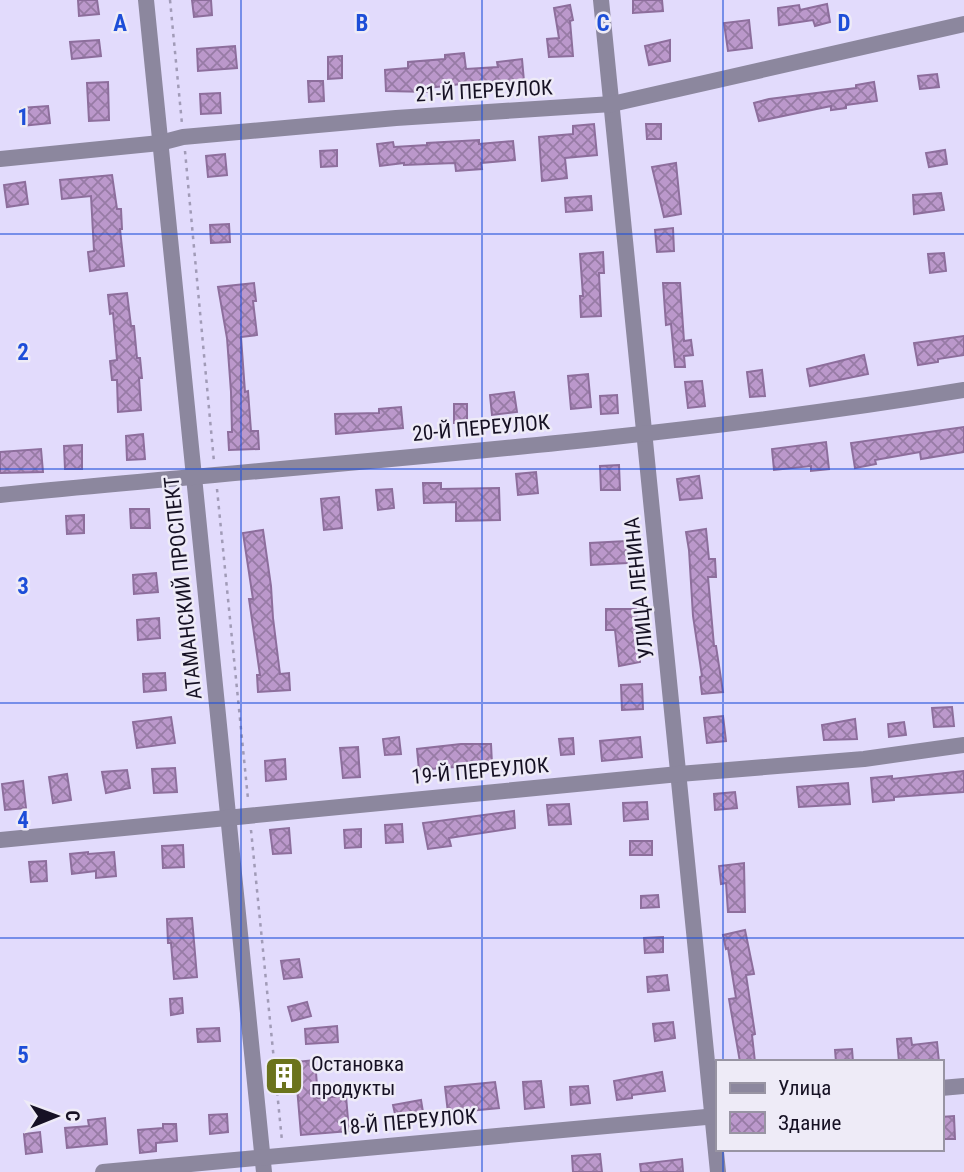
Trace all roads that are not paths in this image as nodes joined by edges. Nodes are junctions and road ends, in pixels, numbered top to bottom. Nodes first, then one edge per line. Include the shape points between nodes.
1 (146, 0) edge
2 (601, 0) edge
3 (964, 23) edge
4 (612, 104) junction
5 (160, 143) junction
6 (0, 159) edge
7 (964, 390) edge
8 (644, 434) junction
9 (193, 475) junction
10 (0, 495) edge
11 (964, 745) edge
12 (679, 774) junction
13 (228, 817) junction
14 (0, 840) edge
15 (964, 1086) edge
16 (943, 1088) edge
17 (715, 1116) edge
18 (716, 1135) edge
19 (717, 1151) edge
20 (263, 1164) edge
21 (103, 1172) edge
22 (718, 1172) edge

1 - 5 street, АТАМАНСКИЙ ПРОСПЕКТ
2 - 4 street, УЛИЦА ЛЕНИНА
3 - 4 street, 21-Й ПЕРЕУЛОК
4 - 5 street, 21-Й ПЕРЕУЛОК via 396,118
4 - 8 street, УЛИЦА ЛЕНИНА
5 - 6 street, 21-Й ПЕРЕУЛОК
5 - 9 street, АТАМАНСКИЙ ПРОСПЕКТ
7 - 8 street, 20-Й ПЕРЕУЛОК via 832,412
8 - 9 street, 20-Й ПЕРЕУЛОК
8 - 12 street, УЛИЦА ЛЕНИНА
9 - 10 street, 20-Й ПЕРЕУЛОК
9 - 13 street, АТАМАНСКИЙ ПРОСПЕКТ
11 - 12 street, 19-Й ПЕРЕУЛОК via 864,759
12 - 13 street, 19-Й ПЕРЕУЛОК
12 - 17 street, УЛИЦА ЛЕНИНА
13 - 14 street, 19-Й ПЕРЕУЛОК
13 - 20 street, АТАМАНСКИЙ ПРОСПЕКТ
15 - 16 street
17 - 18 street, УЛИЦА ЛЕНИНА
17 - 20 street, 18-Й ПЕРЕУЛОК via 283,1154
19 - 22 street, УЛИЦА ЛЕНИНА
20 - 21 street, 18-Й ПЕРЕУЛОК

